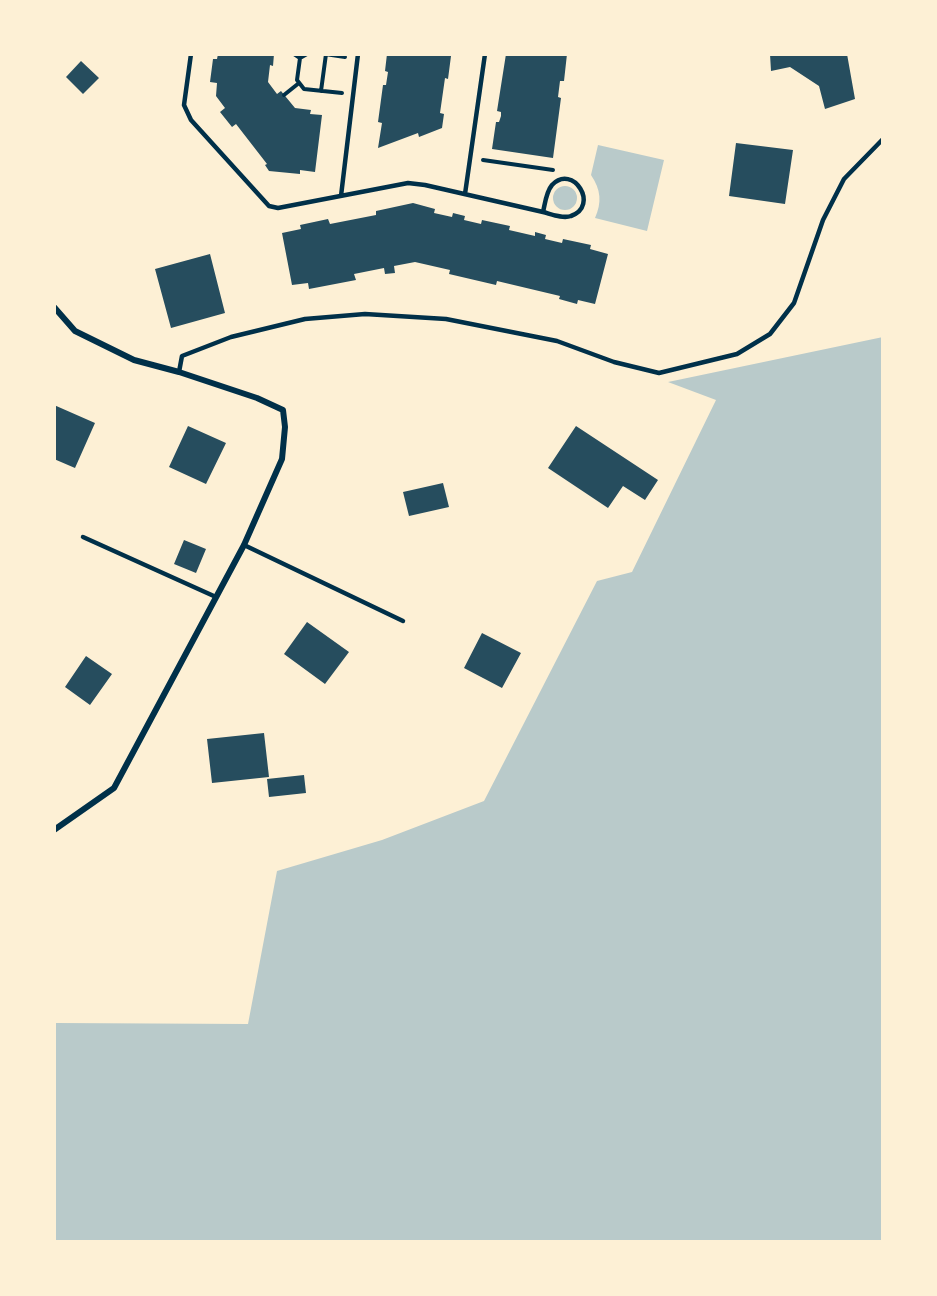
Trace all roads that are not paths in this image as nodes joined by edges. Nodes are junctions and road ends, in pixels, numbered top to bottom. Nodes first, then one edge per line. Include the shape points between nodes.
1 (191, 54) edge
2 (358, 54) edge
3 (485, 54) edge
4 (883, 139) edge
5 (465, 194) junction
6 (341, 196) junction
7 (543, 212) junction
8 (54, 307) edge
9 (179, 372) junction
10 (83, 537) dead end
11 (244, 545) junction
12 (216, 597) junction
13 (403, 621) dead end
14 (54, 830) edge

1 - 6 lane via 184,105 190,120 263,201 278,208
2 - 6 lane
3 - 5 lane
4 - 9 lane via 844,179 823,220 794,303 770,334 737,354 659,373 557,341 446,319 365,314 305,319 231,337 182,356
5 - 6 lane via 408,183
5 - 7 lane
7 - 7 lane via 547,194 560,180 570,180 584,192 584,202 571,216
8 - 9 street via 75,331 134,360
9 - 11 street via 283,410 282,459
10 - 12 lane
11 - 12 street
11 - 13 lane
12 - 14 street via 114,788

